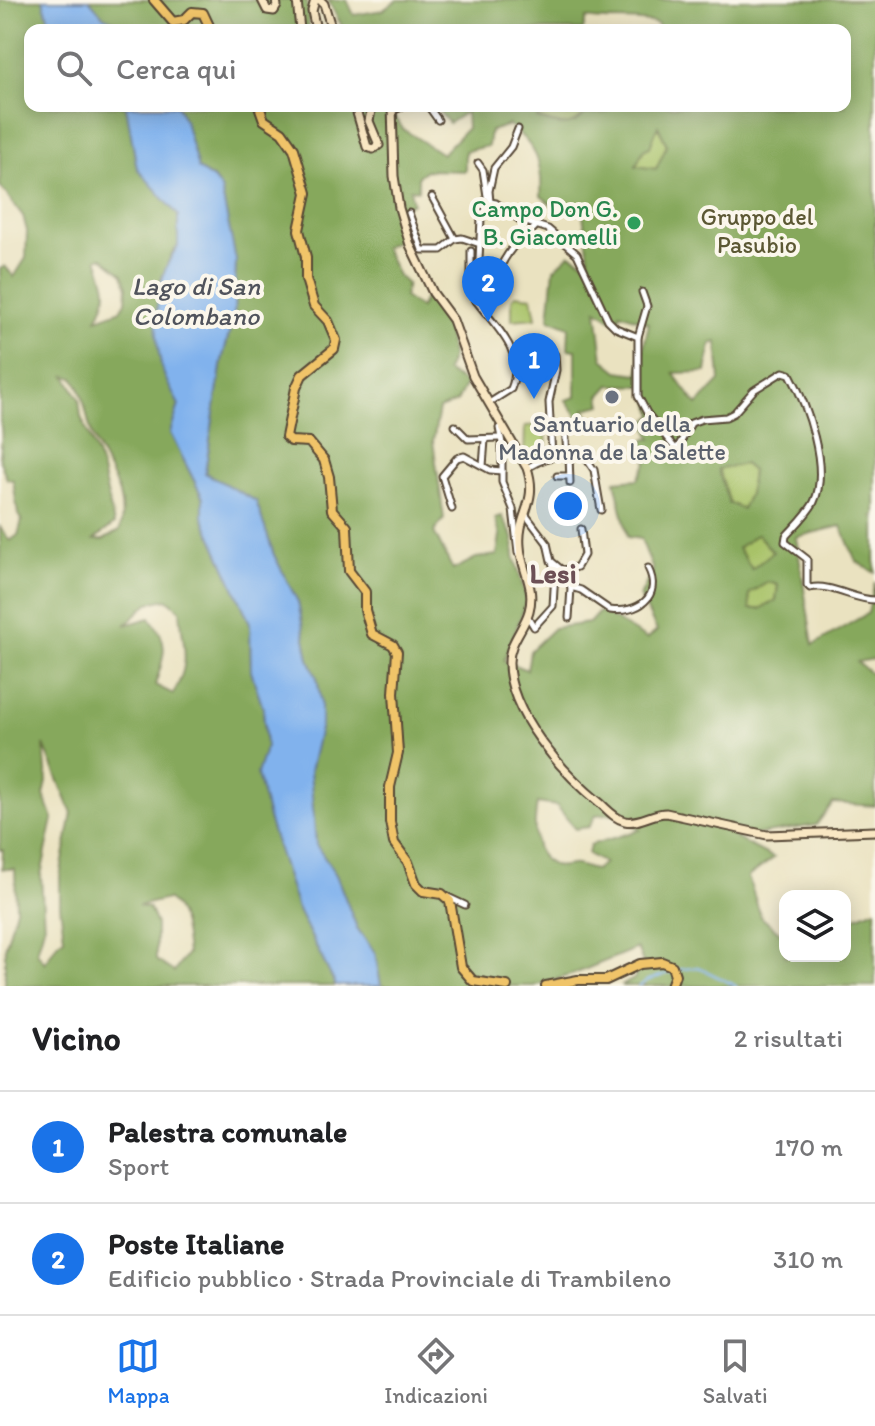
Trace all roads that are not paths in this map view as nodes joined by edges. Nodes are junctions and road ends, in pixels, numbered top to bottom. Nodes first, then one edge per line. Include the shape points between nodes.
1 (154, 0) edge
2 (262, 0) edge
3 (276, 0) edge
4 (297, 0) edge
5 (317, 0) edge
6 (208, 24) edge
7 (299, 24) edge
8 (315, 24) edge
9 (330, 24) edge
10 (261, 112) edge
11 (357, 112) edge
12 (371, 112) edge
13 (392, 112) edge
14 (432, 112) edge
15 (438, 120) dead end
16 (518, 129) dead end
17 (478, 163) dead end
18 (432, 197) dead end
19 (490, 201) junction
20 (409, 213) dead end
21 (536, 226) junction
22 (455, 239) junction
23 (480, 244) junction
24 (471, 251) dead end
25 (478, 275) junction
26 (642, 292) dead end
27 (477, 302) junction
28 (638, 337) junction
29 (555, 355) dead end
30 (489, 403) junction
31 (455, 426) dead end
32 (565, 426) dead end
33 (502, 427) junction
34 (500, 438) junction
35 (485, 440) junction
36 (568, 455) junction
37 (552, 457) junction
38 (483, 466) junction
39 (527, 468) junction
40 (502, 471) junction
41 (557, 476) dead end
42 (452, 509) dead end
43 (601, 510) dead end
44 (525, 514) junction
45 (581, 529) dead end
46 (551, 561) junction
47 (522, 562) junction
48 (648, 568) dead end
49 (564, 571) junction
50 (555, 572) junction
51 (571, 587) junction
52 (875, 600) edge
53 (527, 615) junction
54 (569, 618) dead end
55 (875, 831) edge
56 (442, 894) junction
57 (465, 905) dead end
58 (507, 986) edge
59 (546, 986) edge
60 (671, 986) edge

1 - 6 main road via 173,22 192,12 203,13
2 - 3 street via 274,11
4 - 7 street
5 - 8 street
5 - 9 street via 324,4
10 - 56 main road via 294,149 307,193 299,230 306,279 314,306 336,340 334,349 302,375 286,437 309,442 324,460 332,510 347,527 349,571 365,592 372,634 397,652 392,834 416,884 423,891
11 - 12 street via 367,147 373,149 379,145
13 - 30 street via 396,187 410,245 453,320
14 - 15 street
16 - 19 street via 494,168
17 - 19 street
18 - 22 street
19 - 21 street
19 - 23 street via 481,218
20 - 22 street via 422,250 441,250
21 - 25 street via 517,241 496,277
21 - 28 street via 548,229 577,254 608,320
22 - 23 street
23 - 25 street
24 - 27 street via 471,290
25 - 27 street
26 - 28 street via 647,306
27 - 30 street via 507,338 514,358 511,389
28 - 52 street via 638,396 677,449 691,423 726,417 754,390 783,372 790,374 814,437 818,480 813,503 785,542 807,559 810,588
29 - 37 street via 549,402
30 - 33 street
31 - 35 street via 468,439
32 - 36 street
33 - 34 street
33 - 39 street
34 - 35 street
34 - 40 street
35 - 38 street
36 - 37 street
36 - 41 street via 570,479
36 - 43 street via 590,462
37 - 39 street
38 - 40 street
38 - 42 street via 464,456 443,473
39 - 44 street via 532,490
40 - 47 street
44 - 46 street via 547,543
44 - 47 street via 519,543
45 - 49 street via 583,561
46 - 49 street
46 - 50 street
47 - 53 street via 533,591
48 - 51 street via 653,590 636,608 610,610
49 - 50 street
49 - 51 street
50 - 53 street via 553,606 534,627
51 - 54 street
53 - 55 street via 510,654 515,696 546,747 587,793 620,819 637,821 666,813 781,836
56 - 57 street
56 - 58 main road via 450,901 461,967 473,981
59 - 60 main road via 606,980 640,964 662,962 673,970

